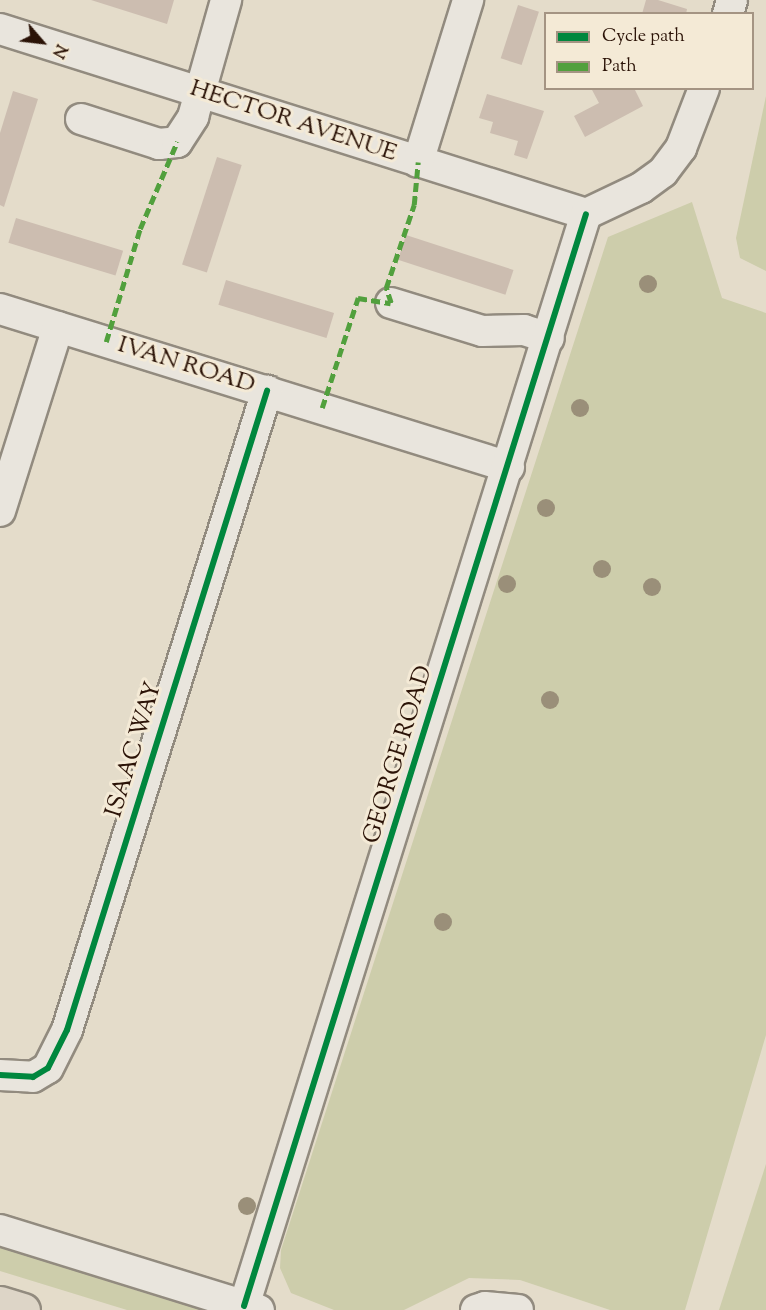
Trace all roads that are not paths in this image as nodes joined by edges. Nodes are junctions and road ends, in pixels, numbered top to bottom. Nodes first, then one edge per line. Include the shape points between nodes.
1 (226, 0) edge
2 (468, 0) edge
3 (0, 29) edge
4 (703, 90) edge
5 (197, 92) junction
6 (81, 119) dead end
7 (418, 162) junction
8 (586, 214) junction
9 (391, 303) dead end
10 (0, 309) edge
11 (58, 327) junction
12 (549, 338) junction
13 (267, 391) junction
14 (509, 467) junction
15 (0, 511) edge
16 (0, 1075) edge
17 (0, 1230) edge
18 (0, 1303) edge
19 (252, 1308) edge
20 (23, 1310) edge
21 (476, 1310) edge
22 (518, 1310) edge

1 - 5 street
2 - 7 street
3 - 5 street, HECTOR AVENUE
4 - 8 street via 681,148 663,172 641,188
5 - 6 street via 186,132 169,145
5 - 7 street, HECTOR AVENUE
7 - 8 street, HECTOR AVENUE
8 - 12 street, GEORGE ROAD
9 - 12 street via 483,331 524,330
10 - 11 street, IVAN ROAD
11 - 13 street, IVAN ROAD
11 - 15 street
12 - 14 street, GEORGE ROAD
13 - 14 street, IVAN ROAD
13 - 16 street, ISAAC WAY via 68,1030 48,1068 33,1077
14 - 19 street, GEORGE ROAD
17 - 19 street
18 - 20 main road
21 - 22 street

